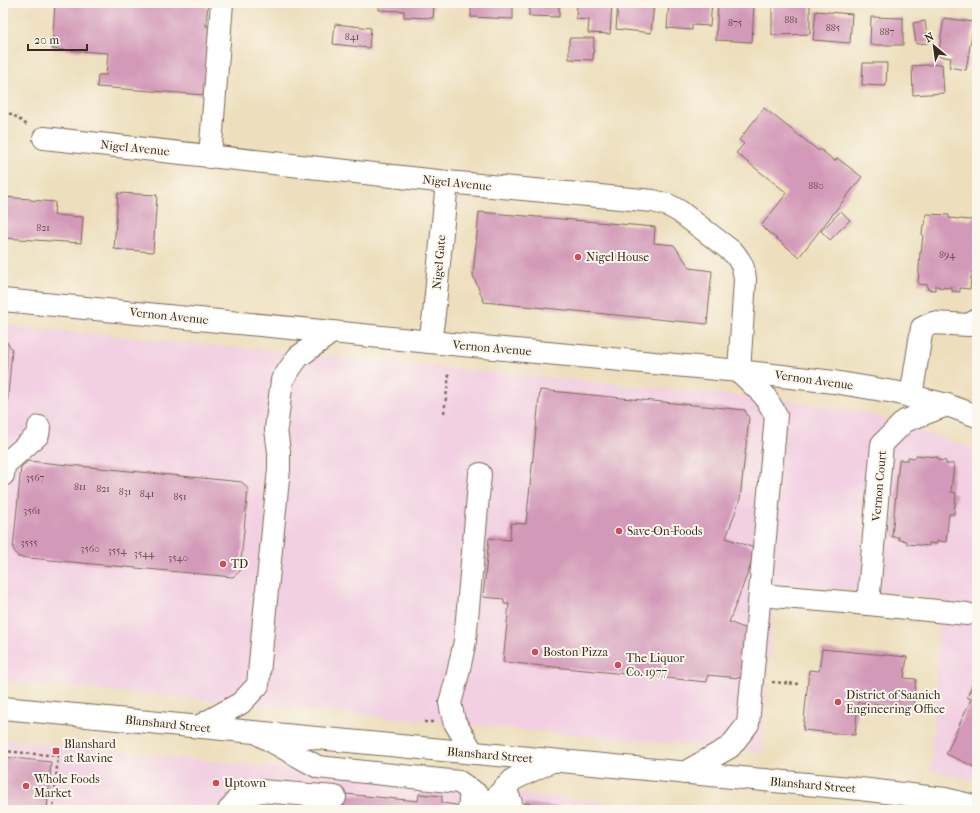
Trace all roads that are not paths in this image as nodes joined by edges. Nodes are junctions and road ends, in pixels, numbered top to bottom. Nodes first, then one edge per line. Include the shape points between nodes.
1 (222, 3) edge
2 (44, 138) road end
3 (210, 156) junction
4 (447, 182) junction
5 (3, 300) edge
6 (977, 320) edge
7 (332, 332) junction
8 (430, 342) junction
9 (739, 371) junction
10 (911, 397) junction
11 (947, 405) junction
12 (977, 416) edge
13 (39, 427) dead end
14 (480, 474) dead end
15 (3, 475) edge
16 (760, 596) junction
17 (868, 604) junction
18 (967, 614) dead end
19 (3, 708) edge
20 (198, 727) junction
21 (256, 732) junction
22 (473, 753) junction
23 (552, 761) junction
24 (684, 773) junction
25 (505, 788) junction
26 (860, 789) junction
27 (336, 797) dead end
28 (470, 800) edge
29 (977, 807) edge
30 (229, 810) edge
31 (490, 810) edge
32 (510, 810) edge
33 (909, 810) edge

1 - 3 main road
2 - 3 main road, Nigel Avenue
3 - 4 main road, Nigel Avenue
4 - 8 main road, Nigel Gate
4 - 9 main road, Nigel Avenue via 653,201 679,211 734,253 744,270
5 - 7 main road, Vernon Avenue
6 - 10 main road via 969,325 932,323 922,328
7 - 8 main road, Vernon Avenue
7 - 20 main road via 298,357 282,380 276,429 279,452 278,476 258,685 241,703
8 - 9 main road, Vernon Avenue
9 - 10 main road, Vernon Avenue via 834,382
9 - 16 main road via 764,395 776,415
10 - 11 main road, Vernon Avenue
11 - 12 main road, Vernon Avenue
11 - 17 main road, Vernon Court via 905,421 882,444
13 - 15 main road via 38,435 4,465
14 - 22 main road via 464,641 450,703 454,721
16 - 17 main road
16 - 24 main road via 748,724 730,746
17 - 18 main road
19 - 20 main road, Blanshard Street
20 - 21 main road, Blanshard Street
21 - 22 main road, Blanshard Street
21 - 28 main road via 318,767 459,782
22 - 23 main road, Blanshard Street
23 - 24 main road, Blanshard Street
23 - 25 main road via 514,779
24 - 26 main road, Blanshard Street
25 - 31 main road
25 - 32 main road via 511,803
26 - 29 main road, Blanshard Street via 939,798
26 - 33 main road
27 - 30 main road via 262,791 237,800
28 - 31 main road via 478,795

